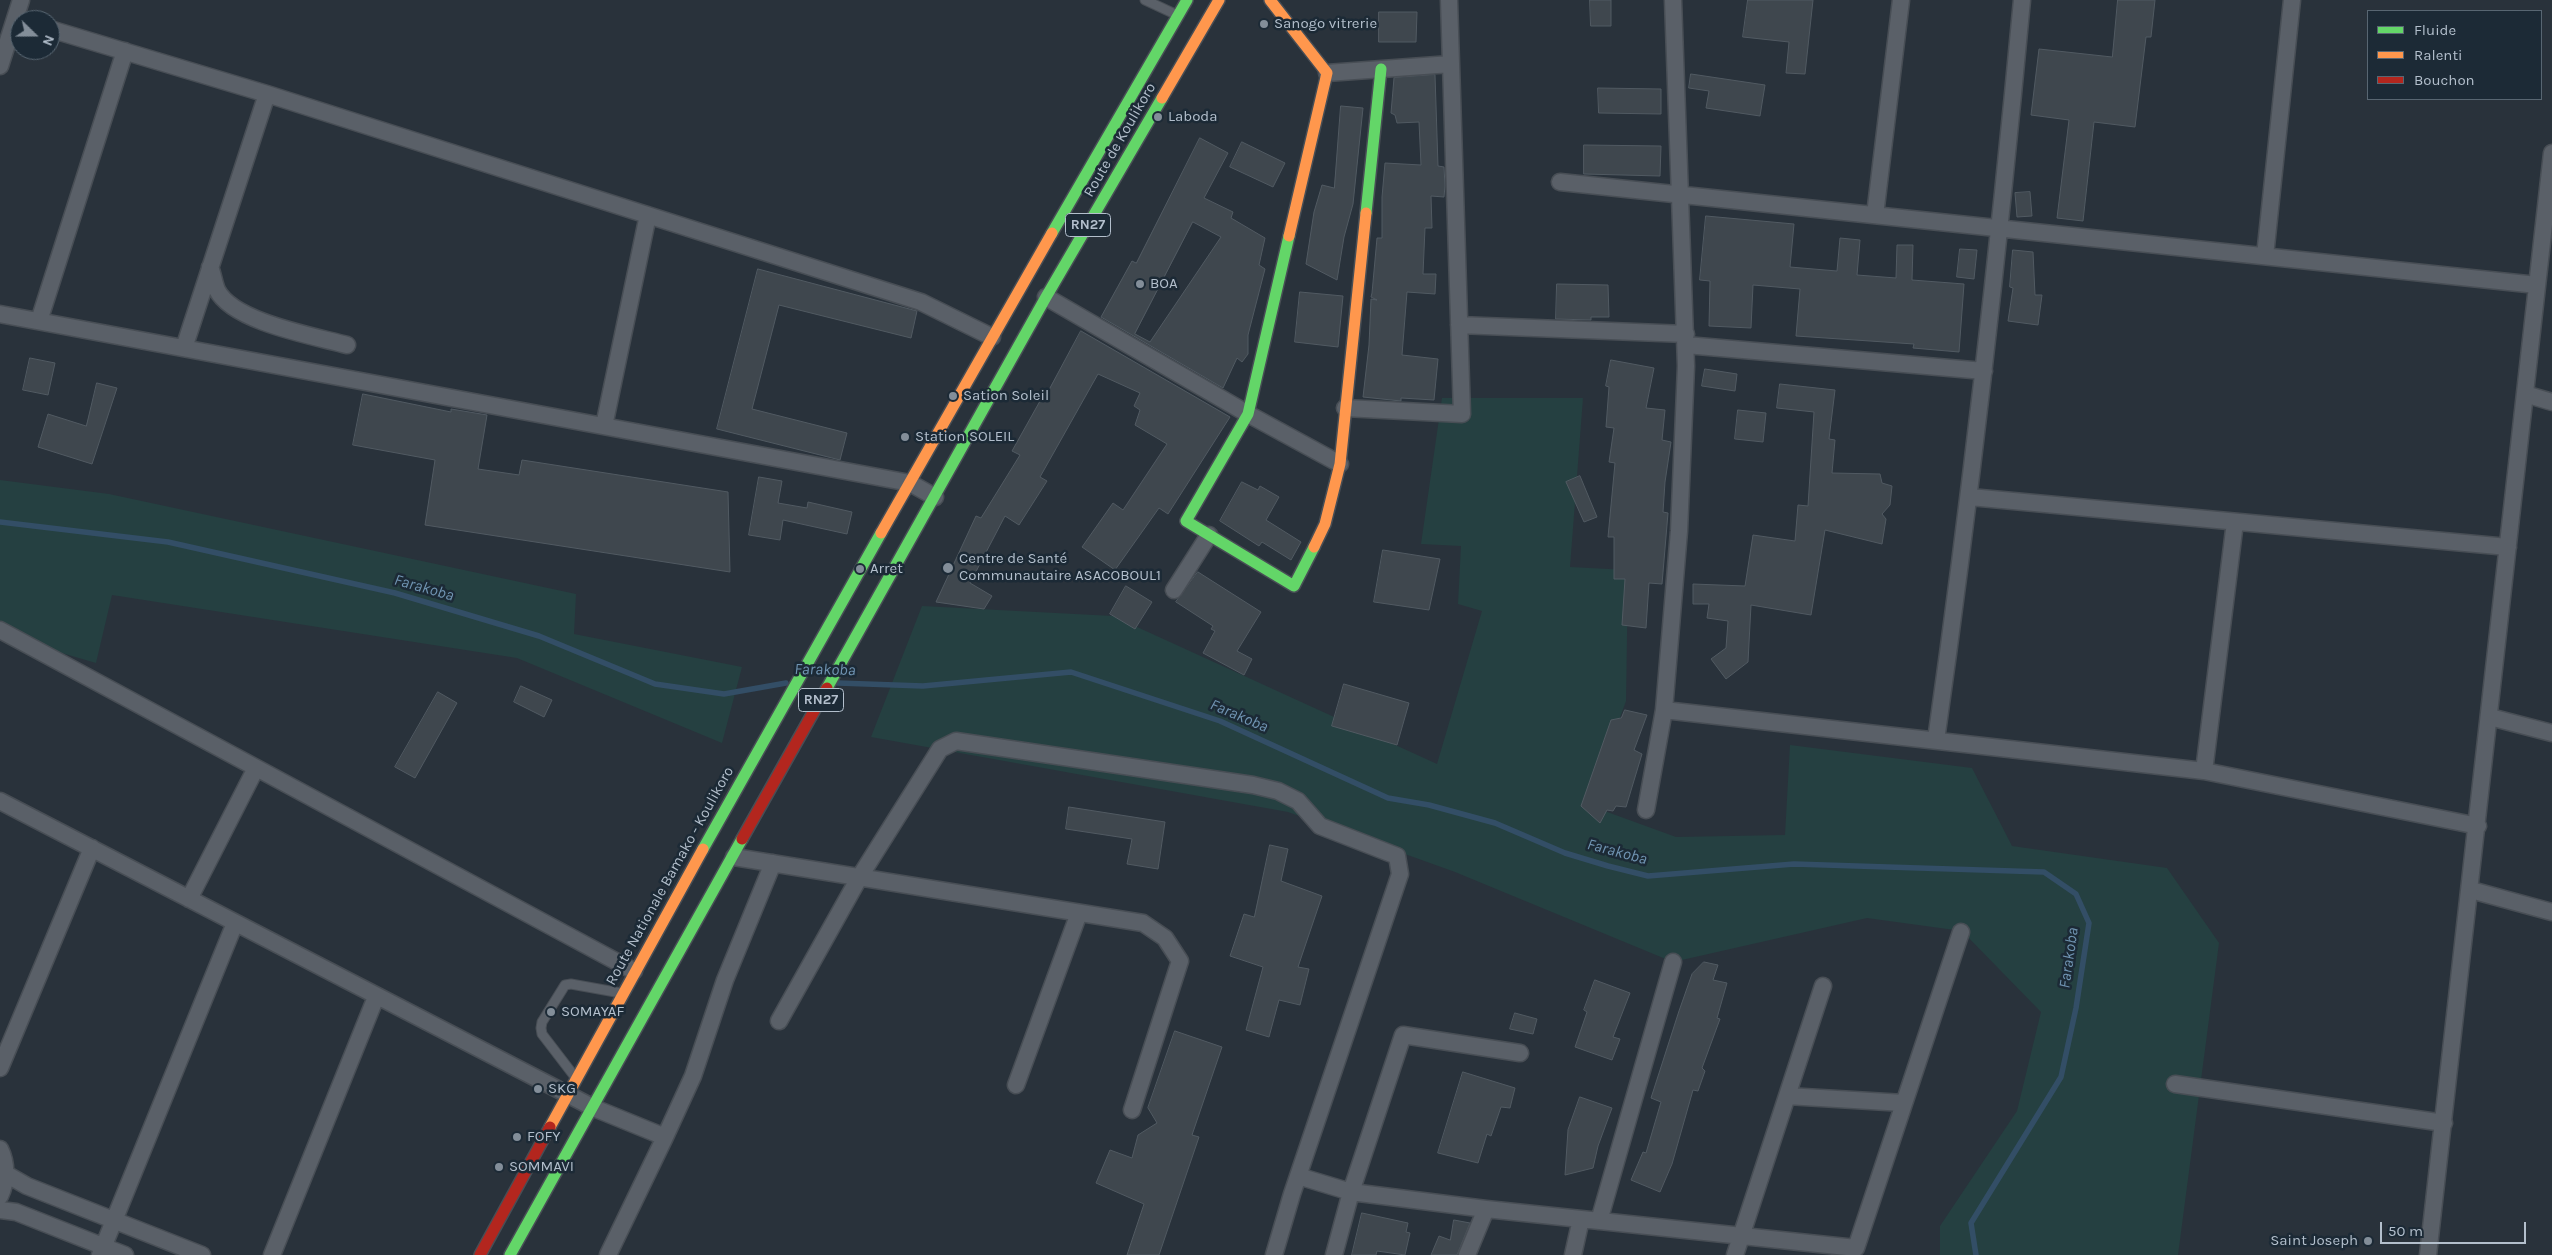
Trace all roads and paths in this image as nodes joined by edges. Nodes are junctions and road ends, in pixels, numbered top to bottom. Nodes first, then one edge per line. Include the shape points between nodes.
1 (1145, 0) edge
2 (1187, 0) edge
3 (1220, 0) edge
4 (1270, 0) edge
5 (1449, 0) edge
6 (1673, 0) edge
7 (1901, 0) edge
8 (2022, 0) edge
9 (2292, 0) edge
10 (1178, 16) junction
11 (60, 32) edge
12 (5, 34) edge
13 (125, 51) junction
14 (1451, 64) junction
15 (0, 66) edge
16 (1381, 69) junction
17 (1327, 73) junction
18 (267, 94) junction
19 (2552, 153) edge
20 (1560, 182) dead end
21 (1681, 194) junction
22 (648, 215) junction
23 (1875, 215) junction
24 (2001, 228) junction
25 (2265, 256) junction
26 (2546, 261) edge
27 (210, 267) junction
28 (2537, 285) junction
29 (1046, 297) junction
30 (0, 314) edge
31 (39, 321) junction
32 (1460, 325) junction
33 (992, 337) junction
34 (1686, 339) junction
35 (347, 346) dead end
36 (184, 348) junction
37 (1984, 371) junction
38 (2525, 394) junction
39 (2552, 402) edge
40 (1345, 408) junction
41 (1248, 414) junction
42 (604, 426) junction
43 (1340, 464) junction
44 (910, 483) junction
45 (935, 497) junction
46 (1970, 497) junction
47 (2235, 522) junction
48 (1209, 535) junction
49 (2508, 547) junction
50 (1174, 590) dead end
51 (0, 630) edge
52 (1664, 710) junction
53 (2490, 717) junction
54 (2552, 734) edge
55 (1936, 740) junction
56 (256, 768) junction
57 (2204, 771) junction
58 (0, 801) edge
59 (1646, 810) dead end
60 (2478, 826) junction
61 (92, 848) junction
62 (734, 857) junction
63 (772, 863) junction
64 (859, 878) junction
65 (2471, 890) junction
66 (189, 899) junction
67 (2552, 912) edge
68 (1079, 913) junction
69 (235, 923) junction
70 (1960, 932) dead end
71 (1673, 962) dead end
72 (634, 971) junction
73 (1823, 986) dead end
74 (622, 993) junction
75 (376, 997) junction
76 (779, 1021) dead end
77 (1520, 1053) dead end
78 (0, 1068) edge
79 (575, 1078) junction
80 (2175, 1084) dead end
81 (1016, 1085) dead end
82 (567, 1094) junction
83 (1787, 1096) junction
84 (1904, 1103) junction
85 (594, 1108) junction
86 (1132, 1110) dead end
87 (2444, 1123) junction
88 (665, 1137) junction
89 (0, 1149) edge
90 (6, 1174) junction
91 (1298, 1176) junction
92 (1351, 1192) junction
93 (0, 1196) edge
94 (1486, 1209) junction
95 (0, 1210) edge
96 (1581, 1219) junction
97 (114, 1220) junction
98 (1599, 1221) junction
99 (1741, 1236) junction
100 (101, 1251) edge
101 (125, 1255) edge
102 (202, 1255) edge
103 (272, 1255) edge
104 (480, 1255) edge
105 (510, 1255) edge
106 (608, 1255) edge
107 (1274, 1255) edge
108 (1334, 1255) edge
109 (1467, 1255) edge
110 (1573, 1255) edge
111 (1735, 1255) edge
112 (2428, 1255) edge

1 - 10 lane
2 - 10 main road, Route de Koulikoro / RN27
3 - 29 main road, Route de Koulikoro / RN27
4 - 17 main road
5 - 14 street
6 - 21 street
7 - 23 street
8 - 24 street
9 - 25 street
10 - 33 main road, Route de Koulikoro / RN27
11 - 13 street
12 - 15 street
13 - 18 street
13 - 31 street
14 - 16 street
14 - 32 street
16 - 17 street
16 - 40 main road
17 - 41 main road
18 - 22 street
18 - 27 street
19 - 26 street
20 - 21 street
21 - 23 street
21 - 34 street
22 - 33 street via 921,302
22 - 42 street
23 - 24 street
24 - 25 street
24 - 37 street
25 - 28 street
26 - 28 street
27 - 35 street via 218,291 234,307 258,321
27 - 36 street
28 - 38 street
29 - 41 street
29 - 45 main road, Route de Koulikoro / RN27
30 - 31 street
31 - 36 street
32 - 34 street
32 - 40 street via 1462,414
33 - 44 main road, Route de Koulikoro / RN27
34 - 37 street
34 - 52 street via 1679,531
36 - 42 street
37 - 46 street
38 - 39 street
38 - 49 street
40 - 43 main road
41 - 43 street
41 - 48 main road via 1186,521
42 - 44 street
43 - 48 main road via 1325,524 1294,586
44 - 45 street
44 - 72 main road, Route Nationale Bamako - Koulikoro / RN27
45 - 62 main road, RN27
46 - 47 street
46 - 55 street
47 - 49 street
47 - 57 street
48 - 50 street
49 - 53 street
51 - 56 street
52 - 55 street
52 - 59 street
53 - 54 street
53 - 60 street
55 - 57 street
56 - 66 street
56 - 72 street
57 - 60 street
58 - 61 street
60 - 65 street
61 - 66 street
61 - 78 street
62 - 63 street
62 - 85 main road, RN27
63 - 64 street
63 - 88 street via 725,980 694,1076
64 - 68 street
64 - 76 street
64 - 91 street via 940,749 956,740 1278,791 1298,801 1320,826 1397,856 1400,874
65 - 67 street
65 - 87 street
66 - 69 street
68 - 81 street
68 - 86 street via 1144,923 1165,938 1180,962
69 - 75 street
69 - 97 street
70 - 84 street
71 - 98 street
72 - 74 main road, Route Nationale Bamako - Koulikoro / RN27
73 - 83 street
74 - 79 main road, Route Nationale Bamako - Koulikoro / RN27
74 - 79 lane via 565,985 542,1022 542,1034
75 - 82 street
75 - 103 street
77 - 92 street via 1403,1035
79 - 82 main road, Route Nationale Bamako - Koulikoro / RN27
80 - 87 street
82 - 85 street
82 - 104 main road, Route Nationale Bamako - Koulikoro / RN27
83 - 84 street
83 - 99 street
84 - 99 street via 1856,1248
85 - 88 street
85 - 105 main road, RN27
87 - 112 street
88 - 106 street
89 - 90 street
90 - 93 street
90 - 97 street via 26,1186
91 - 92 street
91 - 107 street
92 - 94 street
92 - 108 street
94 - 96 street
94 - 109 street
95 - 100 street via 16,1212
96 - 98 street
96 - 110 street
97 - 100 street
97 - 102 street
98 - 99 street
99 - 111 street
100 - 101 street

